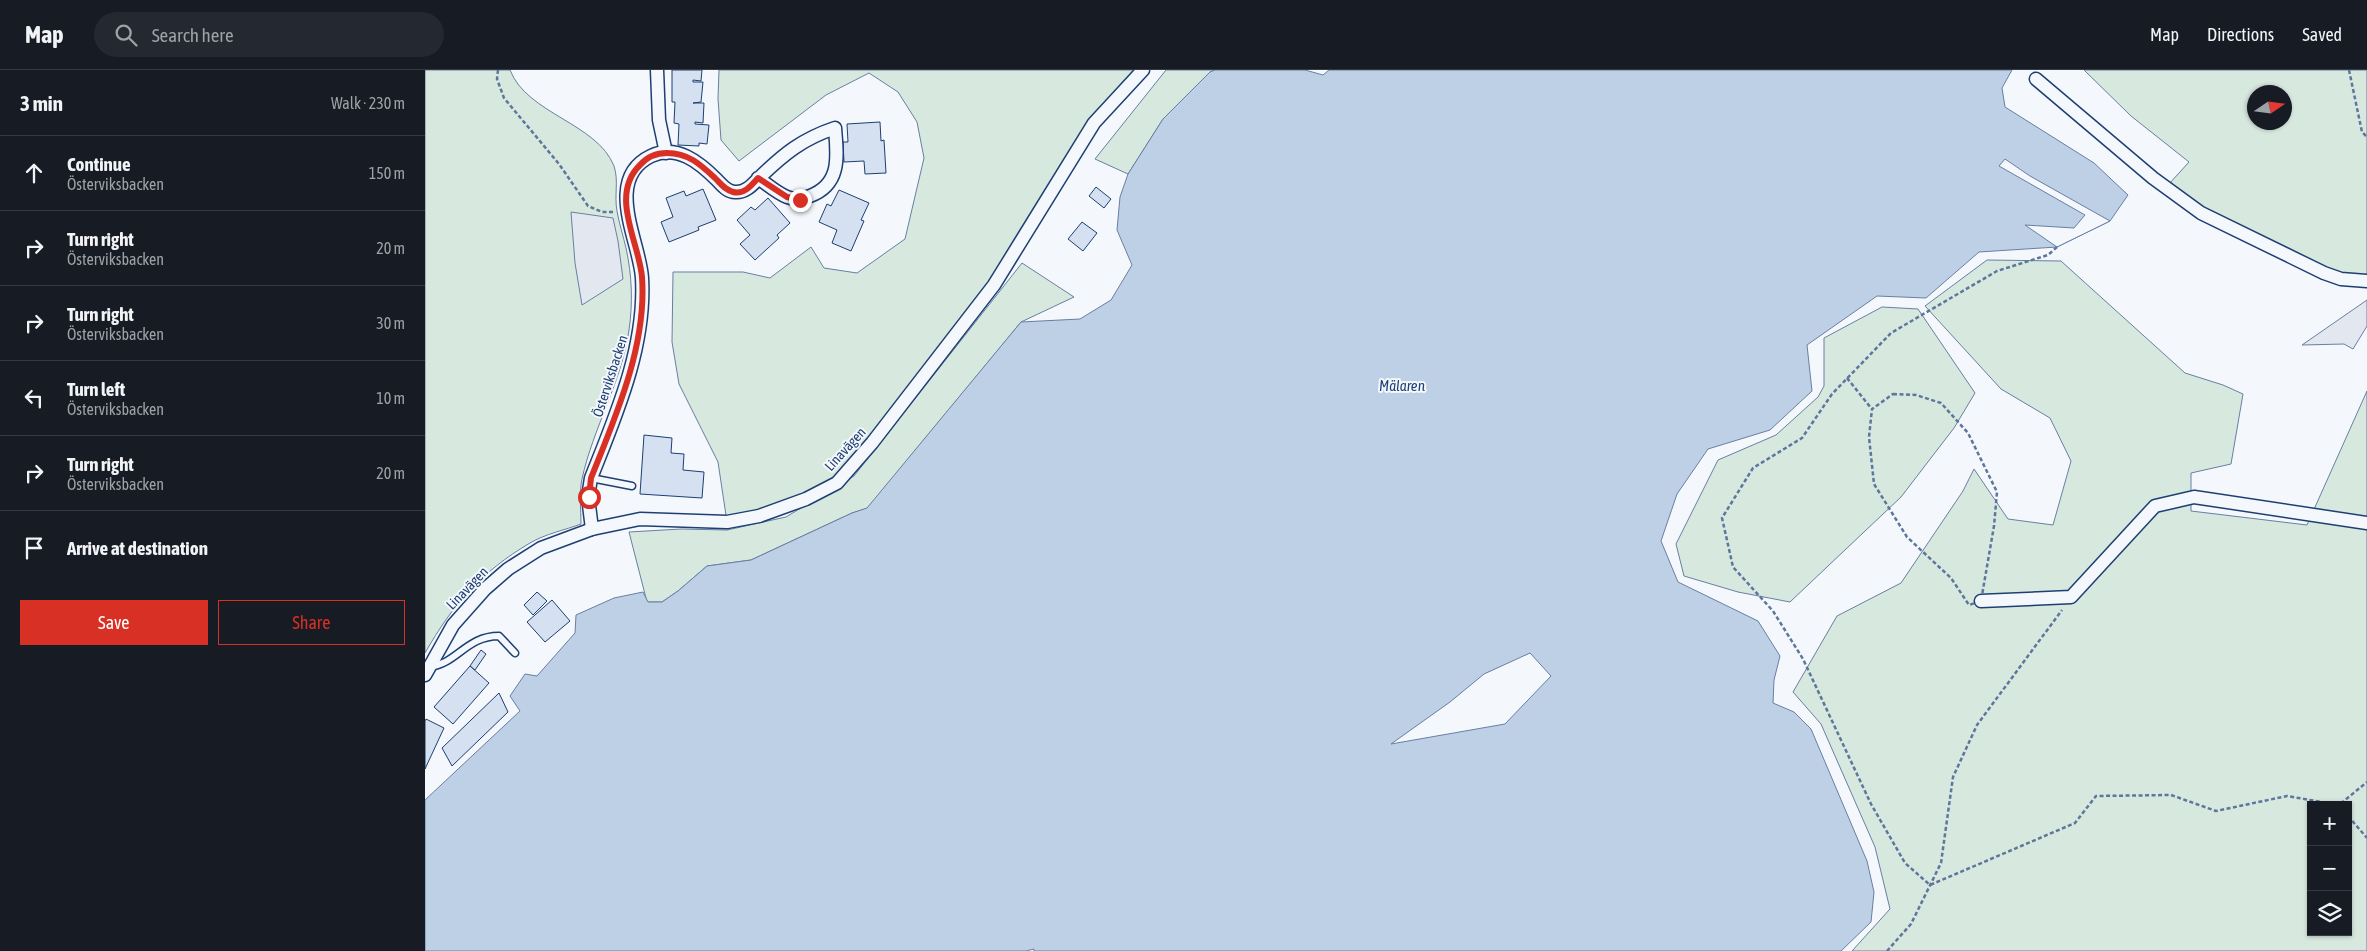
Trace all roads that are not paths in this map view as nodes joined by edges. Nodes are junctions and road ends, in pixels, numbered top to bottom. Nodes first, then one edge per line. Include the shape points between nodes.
1 (657, 70) edge
2 (1143, 70) edge
3 (2036, 80) dead end
4 (665, 153) junction
5 (758, 178) junction
6 (2367, 281) edge
7 (591, 478) junction
8 (633, 486) dead end
9 (2367, 523) edge
10 (592, 529) junction
11 (1981, 600) road end
12 (515, 654) dead end
13 (427, 671) edge

1 - 4 street via 659,120
2 - 10 street, Linavägen via 1094,123 994,285 872,443 837,483 759,516 727,522 640,519
3 - 6 street via 2153,178 2201,213 2324,273 2341,279
4 - 5 street via 689,156 735,193 747,190
4 - 7 street, Österviksbacken via 649,157 640,164 628,186 627,210 642,274 640,334 631,370
5 - 5 street via 795,146 811,136 835,128 837,162 834,178 824,188 800,200 787,197
7 - 8 lane
7 - 10 street, Österviksbacken
9 - 11 street via 2194,498 2155,506 2071,597
10 - 13 street, Linavägen via 541,548 485,588 453,624
12 - 13 lane via 499,636 488,636 463,647 447,662

